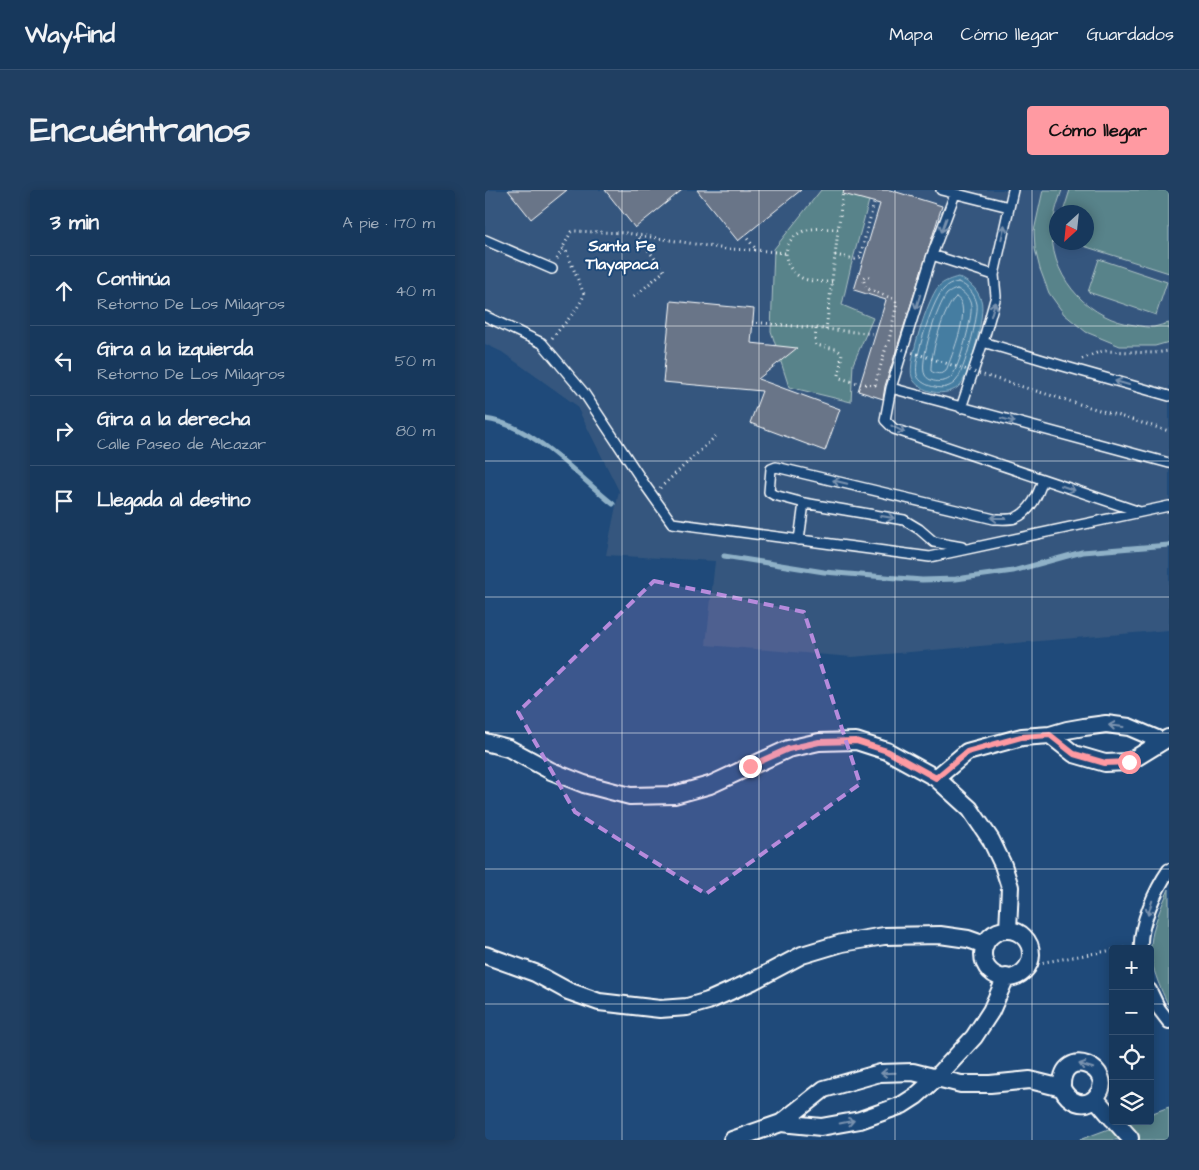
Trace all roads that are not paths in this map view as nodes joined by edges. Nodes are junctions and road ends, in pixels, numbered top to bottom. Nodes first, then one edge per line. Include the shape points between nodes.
1 (941, 190) edge
2 (1013, 190) edge
3 (955, 194) junction
4 (1009, 207) junction
5 (485, 240) edge
6 (933, 255) junction
7 (552, 269) dead end
8 (994, 275) junction
9 (485, 316) edge
10 (983, 342) junction
11 (891, 388) junction
12 (1169, 396) edge
13 (961, 408) junction
14 (1169, 463) edge
15 (1043, 480) junction
16 (804, 503) junction
17 (1169, 506) edge
18 (1141, 512) junction
19 (799, 540) junction
20 (968, 548) junction
21 (1050, 735) junction
22 (1166, 739) edge
23 (485, 742) edge
24 (936, 778) junction
25 (1169, 870) edge
26 (1008, 930) junction
27 (985, 945) junction
28 (1142, 945) edge
29 (485, 955) edge
30 (1006, 977) junction
31 (1154, 998) edge
32 (1169, 1022) edge
33 (936, 1078) junction
34 (1062, 1088) junction
35 (1095, 1098) junction
36 (1109, 1114) edge
37 (781, 1123) junction
38 (1118, 1125) edge
39 (1130, 1138) dead end
40 (732, 1140) edge

1 - 3 lane
2 - 4 lane
3 - 4 lane
3 -> 6 lane
8 -> 4 lane
5 - 7 lane
6 - 8 lane
6 -> 11 lane
10 -> 8 lane via 996,296
9 - 19 lane via 545,346 584,393 672,523
12 -> 10 lane
10 - 13 lane
11 - 13 lane
11 -> 15 lane via 885,420 894,429
13 -> 14 lane
15 -> 16 lane via 1029,507 1015,518 994,519 773,467 769,492
15 -> 18 lane
16 - 19 lane
16 -> 20 lane via 904,520 934,542
17 - 18 lane
18 - 20 lane
19 - 20 lane via 930,557
22 -> 21 street via 1106,724
21 - 22 street via 1074,754 1105,763 1129,762
21 - 24 street via 1021,737 967,752
23 - 24 street via 508,748 584,784 629,796 673,795 709,785 788,749 819,742 856,741 887,751
24 - 26 street via 970,809 1003,865 1009,887
25 -> 28 street via 1153,898
26 - 27 street via 998,931
26 - 30 street via 1025,938 1031,956 1023,972
27 - 29 street via 940,935 884,936 842,943 803,955 708,1001 660,1009 599,1002
27 - 30 street via 983,954 990,970
30 - 33 street via 991,1011 974,1037
31 - 32 street
33 - 34 street via 961,1084 1030,1080
37 -> 33 street via 821,1127 860,1120 902,1105
33 -> 37 street via 913,1072 879,1073 825,1089
34 - 35 street via 1065,1096 1077,1103
35 -> 34 street via 1101,1088 1100,1076 1092,1066 1078,1063 1068,1068 1063,1073
35 - 36 street
37 - 40 street
38 - 39 street

